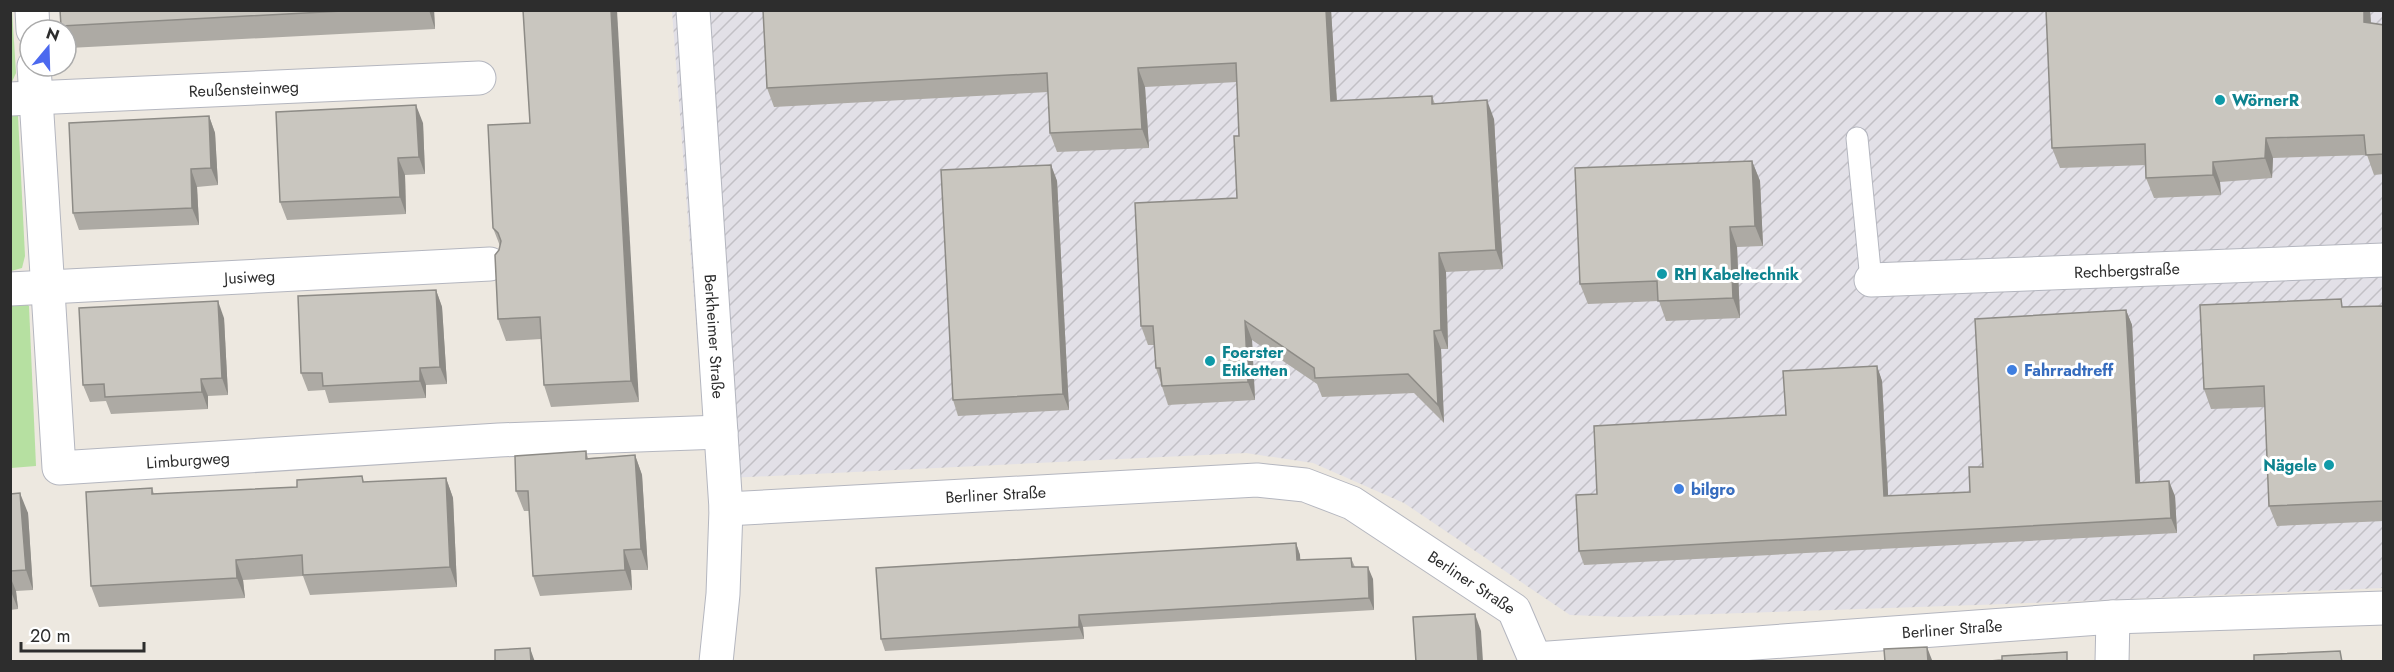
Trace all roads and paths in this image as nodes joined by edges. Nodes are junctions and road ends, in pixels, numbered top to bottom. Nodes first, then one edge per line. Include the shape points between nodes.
1 (693, 10) edge
2 (30, 78) edge
3 (478, 78) dead end
4 (23, 99) edge
5 (1857, 138) dead end
6 (2384, 260) edge
7 (490, 264) dead end
8 (1871, 280) joint
9 (47, 288) junction
10 (10, 289) edge
11 (721, 432) junction
12 (726, 508) junction
13 (2384, 608) edge
14 (2113, 617) junction
15 (1535, 660) edge
16 (716, 662) edge
17 (2112, 662) edge

1 - 11 street, Berkheimer Straße
2 - 4 street, Limburgweg
3 - 4 street, Reußensteinweg
4 - 9 street, Limburgweg
5 - 8 lane
6 - 8 street, Rechbergstraße
7 - 9 street, Jusiweg
9 - 10 street, Jusiweg
9 - 11 street, Limburgweg via 59,468 499,440
11 - 12 street, Berkheimer Straße
12 - 15 street, Berliner Straße via 1257,480 1305,484 1352,503 1514,610
12 - 16 street, Berkheimer Straße
13 - 14 street, Berliner Straße
14 - 15 street, Berliner Straße
14 - 17 street

